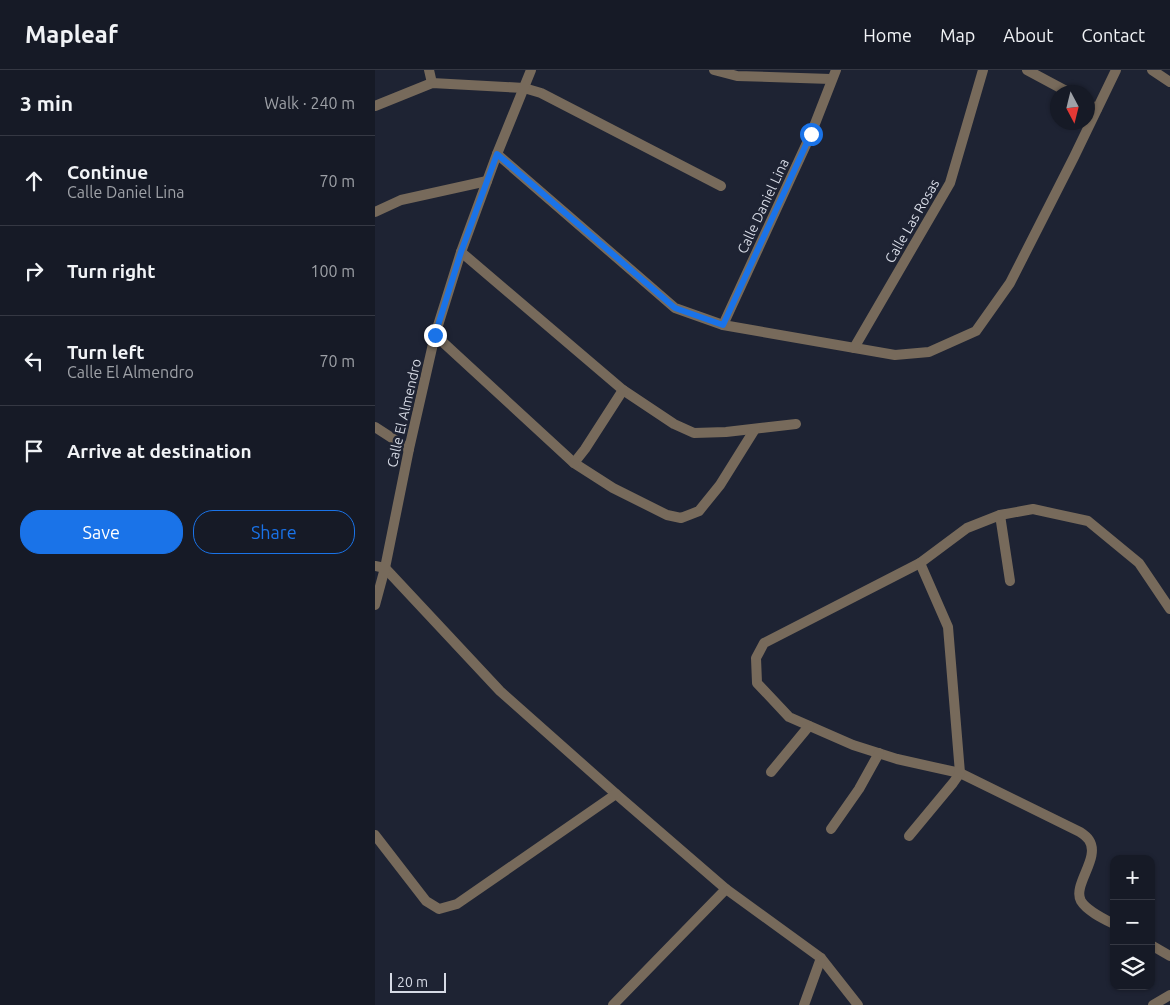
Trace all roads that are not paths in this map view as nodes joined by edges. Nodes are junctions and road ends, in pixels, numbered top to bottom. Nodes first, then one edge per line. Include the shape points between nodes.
1 (429, 70) edge
2 (531, 70) edge
3 (714, 70) edge
4 (983, 70) edge
5 (1027, 70) edge
6 (1116, 70) edge
7 (1152, 70) edge
8 (833, 75) edge
9 (1170, 82) edge
10 (432, 83) junction
11 (1055, 85) edge
12 (524, 88) junction
13 (375, 106) edge
14 (1097, 109) joint
15 (497, 154) junction
16 (487, 181) junction
17 (721, 186) dead end
18 (377, 212) edge
19 (461, 252) junction
20 (723, 325) junction
21 (435, 335) junction
22 (854, 348) junction
23 (623, 390) junction
24 (797, 424) dead end
25 (375, 427) edge
26 (755, 429) junction
27 (409, 449) junction
28 (574, 464) junction
29 (1000, 515) junction
30 (920, 563) junction
31 (380, 567) edge
32 (1010, 581) dead end
33 (375, 605) edge
34 (1170, 609) edge
35 (809, 726) junction
36 (879, 753) junction
37 (771, 772) dead end
38 (960, 773) junction
39 (616, 794) junction
40 (831, 829) dead end
41 (375, 834) edge
42 (909, 836) dead end
43 (726, 889) junction
44 (1110, 922) edge
45 (1155, 947) edge
46 (1170, 956) edge
47 (821, 958) junction
48 (1170, 995) edge
49 (613, 1005) edge
50 (804, 1005) edge
51 (858, 1005) edge
52 (1153, 1005) edge

1 - 10 street
2 - 12 street, Calle El Almendro
3 - 8 street via 737,76
4 - 22 street, Calle Las Rosas via 950,183
5 - 11 street
6 - 14 street
7 - 9 street
8 - 20 street, Calle Daniel Lina via 811,134
10 - 12 street
10 - 13 street
12 - 15 street, Calle El Almendro
12 - 17 street via 541,93
14 - 22 street via 1010,283 976,331 929,352 895,355
15 - 16 street, Calle El Almendro
15 - 20 street via 675,308
16 - 18 street via 401,200
16 - 19 street, Calle El Almendro
19 - 21 street, Calle El Almendro
19 - 23 street
20 - 22 street
21 - 27 street, Calle El Almendro
21 - 28 street
23 - 26 street via 674,424 694,433
23 - 28 street
24 - 26 street
25 - 27 street
26 - 28 street via 720,485 699,511 681,518 613,488
27 - 31 street, Calle El Almendro
29 - 30 street via 967,528
29 - 32 street
29 - 34 street via 1033,509 1088,521 1139,563
30 - 35 street via 763,643 756,658 757,683 789,717
30 - 38 street via 948,627
31 - 33 street, Calle El Almendro
31 - 39 street via 500,691
35 - 36 street
35 - 37 street
36 - 38 street
36 - 40 street
38 - 42 street
38 - 44 street via 1080,832 1090,842 1092,855 1079,891 1081,901
39 - 41 street via 457,904 439,909 426,901
39 - 43 street
43 - 47 street
43 - 49 street
45 - 46 street
47 - 50 street
47 - 51 street
48 - 52 street

